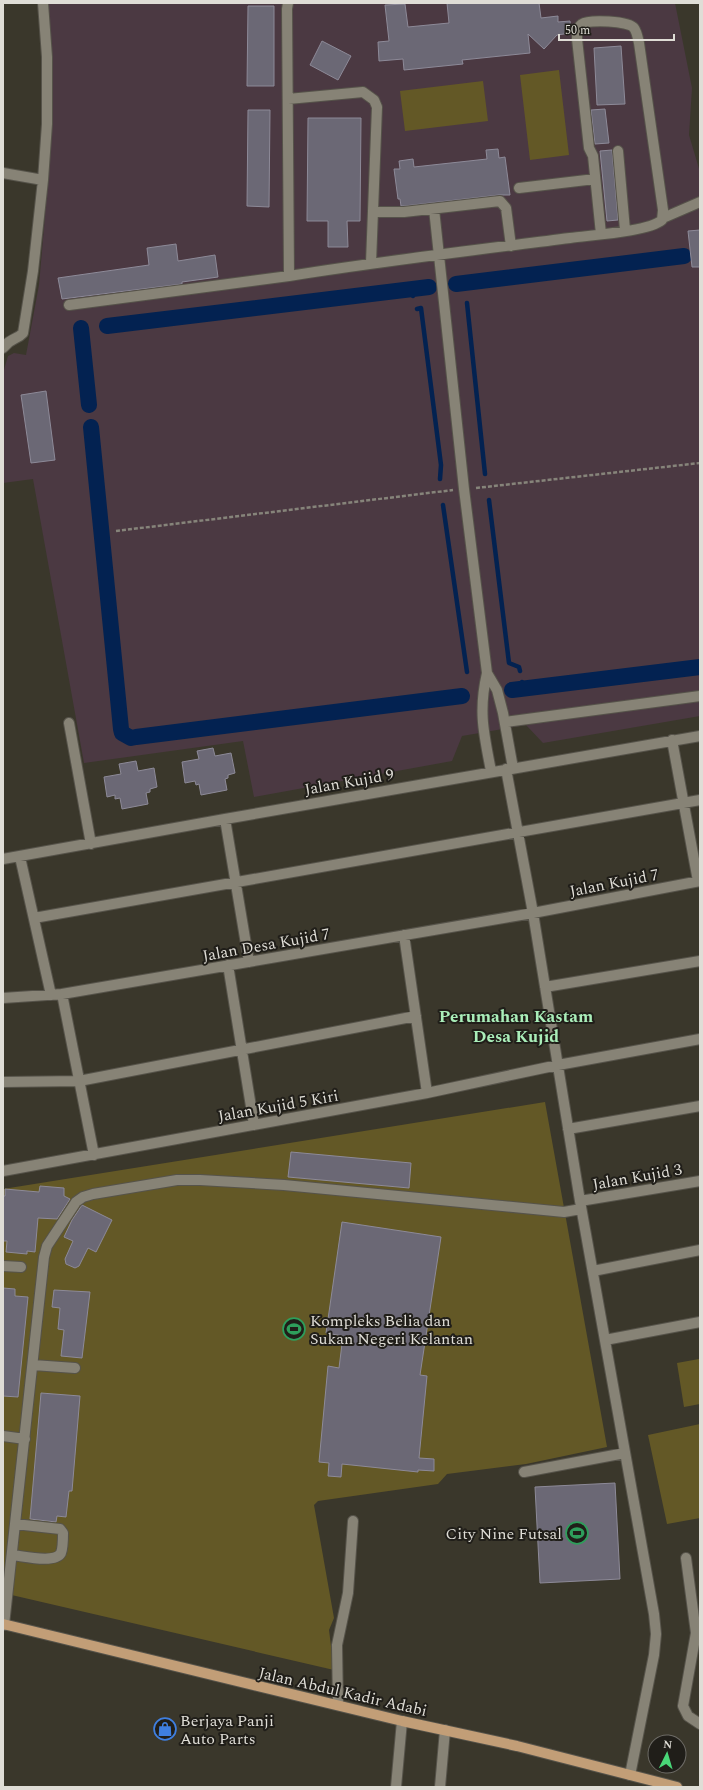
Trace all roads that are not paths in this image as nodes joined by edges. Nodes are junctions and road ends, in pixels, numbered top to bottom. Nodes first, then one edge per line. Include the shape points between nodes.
1 (43, 3) edge
2 (288, 3) edge
3 (288, 99) junction
4 (618, 151) dead end
5 (3, 173) edge
6 (595, 178) junction
7 (42, 180) junction
8 (519, 188) dead end
9 (700, 202) edge
10 (434, 209) junction
11 (373, 212) junction
12 (662, 218) junction
13 (625, 230) junction
14 (601, 234) junction
15 (511, 246) junction
16 (439, 255) junction
17 (371, 263) junction
18 (289, 276) junction
19 (68, 305) dead end
20 (3, 348) edge
21 (487, 673) junction
22 (700, 696) edge
23 (505, 722) junction
24 (69, 723) dead end
25 (700, 736) edge
26 (672, 740) junction
27 (510, 768) junction
28 (491, 772) junction
29 (700, 800) edge
30 (683, 803) junction
31 (225, 819) junction
32 (518, 832) junction
33 (90, 844) junction
34 (20, 857) junction
35 (3, 859) edge
36 (699, 881) edge
37 (236, 882) junction
38 (533, 913) junction
39 (34, 918) junction
40 (404, 935) junction
41 (700, 961) edge
42 (249, 962) junction
43 (228, 965) junction
44 (545, 987) junction
45 (62, 994) junction
46 (51, 995) junction
47 (3, 998) edge
48 (416, 1016) junction
49 (700, 1039) edge
50 (242, 1049) junction
51 (558, 1065) junction
52 (79, 1080) junction
53 (3, 1082) edge
54 (427, 1093) junction
55 (700, 1106) edge
56 (254, 1125) junction
57 (568, 1129) junction
58 (94, 1154) junction
59 (3, 1171) edge
60 (700, 1180) edge
61 (581, 1205) junction
62 (700, 1250) edge
63 (3, 1266) edge
64 (21, 1267) dead end
65 (593, 1271) junction
66 (700, 1322) edge
67 (605, 1340) junction
68 (33, 1365) junction
69 (75, 1368) dead end
70 (3, 1436) edge
71 (25, 1438) junction
72 (625, 1453) junction
73 (524, 1472) dead end
74 (353, 1521) dead end
75 (15, 1524) junction
76 (12, 1555) junction
77 (686, 1558) dead end
78 (4, 1624) edge
79 (698, 1633) edge
80 (338, 1706) junction
81 (402, 1721) junction
82 (700, 1724) edge
83 (446, 1730) junction
84 (630, 1775) junction
85 (396, 1787) edge
86 (440, 1787) edge
87 (676, 1787) edge

1 - 7 street via 47,57 47,124
2 - 3 street
3 - 11 street via 362,92 374,100 378,114
3 - 18 street
4 - 13 street
5 - 7 street
6 - 8 street
6 - 12 street via 593,156 589,148 578,30 589,22 622,23 635,29 639,43 663,210
6 - 14 street
7 - 20 street via 33,271 23,332 11,339
9 - 12 street
10 - 11 street
10 - 15 street via 500,201 506,208
10 - 16 street
11 - 17 street
12 - 13 street via 655,225
13 - 14 street
14 - 15 street
15 - 16 street
16 - 17 street
16 - 21 street
17 - 18 street
18 - 19 street
21 - 23 street via 497,690
21 - 28 street via 482,693 481,716
22 - 23 street
23 - 27 street
24 - 33 street
25 - 26 street, Jalan Kujid 9
26 - 27 street, Jalan Kujid 9
26 - 30 street
27 - 28 street, Jalan Kujid 9
27 - 32 street
28 - 31 street, Jalan Kujid 9
29 - 30 street
30 - 32 street
30 - 36 street
31 - 33 street, Jalan Kujid 9
31 - 37 street
32 - 37 street
32 - 38 street
33 - 34 street, Jalan Kujid 9
34 - 35 street, Jalan Kujid 9
34 - 39 street
36 - 38 street, Jalan Kujid 7
37 - 39 street
37 - 42 street
38 - 40 street, Jalan Desa Kujid 7
38 - 44 street
39 - 46 street
40 - 42 street, Jalan Desa Kujid 7
40 - 48 street
41 - 44 street
42 - 43 street, Jalan Desa Kujid 7
43 - 45 street, Jalan Desa Kujid 7
43 - 50 street
44 - 51 street
45 - 46 street, Jalan Desa Kujid 7
45 - 52 street
46 - 47 street, Jalan Desa Kujid 7
48 - 50 street
48 - 54 street
49 - 51 street, Jalan Kujid 5 Kiri
50 - 52 street
50 - 56 street
51 - 54 street, Jalan Kujid 5 Kiri
51 - 57 street
52 - 53 street
52 - 58 street
54 - 56 street, Jalan Kujid 5 Kiri
55 - 57 street
56 - 58 street, Jalan Kujid 5 Kiri
57 - 61 street
58 - 59 street, Jalan Kujid 5 Kiri
60 - 61 street, Jalan Kujid 3
61 - 65 street
61 - 68 street, Jalan Kujid 3 via 564,1212 284,1185 200,1180 177,1180 93,1194 76,1202 47,1246
62 - 65 street
63 - 64 street
65 - 67 street
66 - 67 street
67 - 72 street
68 - 69 street
68 - 71 street, Jalan Kujid 3
70 - 71 street
71 - 75 street, Jalan Kujid 3
72 - 73 street
72 - 84 street via 656,1634
74 - 80 street via 348,1593 337,1645
75 - 76 street, Jalan Kujid 3
75 - 76 street via 60,1529 63,1534 62,1551 58,1557 50,1559
76 - 78 street, Jalan Kujid 3
77 - 79 street
78 - 80 main road, Jalan Abdul Kadir Adabi
79 - 82 street via 683,1706 688,1716
80 - 81 main road, Jalan Abdul Kadir Adabi
81 - 83 main road, Jalan Abdul Kadir Adabi
81 - 85 street
83 - 84 main road, Jalan Abdul Kadir Adabi via 561,1756
83 - 86 street
84 - 87 main road, Jalan Abdul Kadir Adabi

